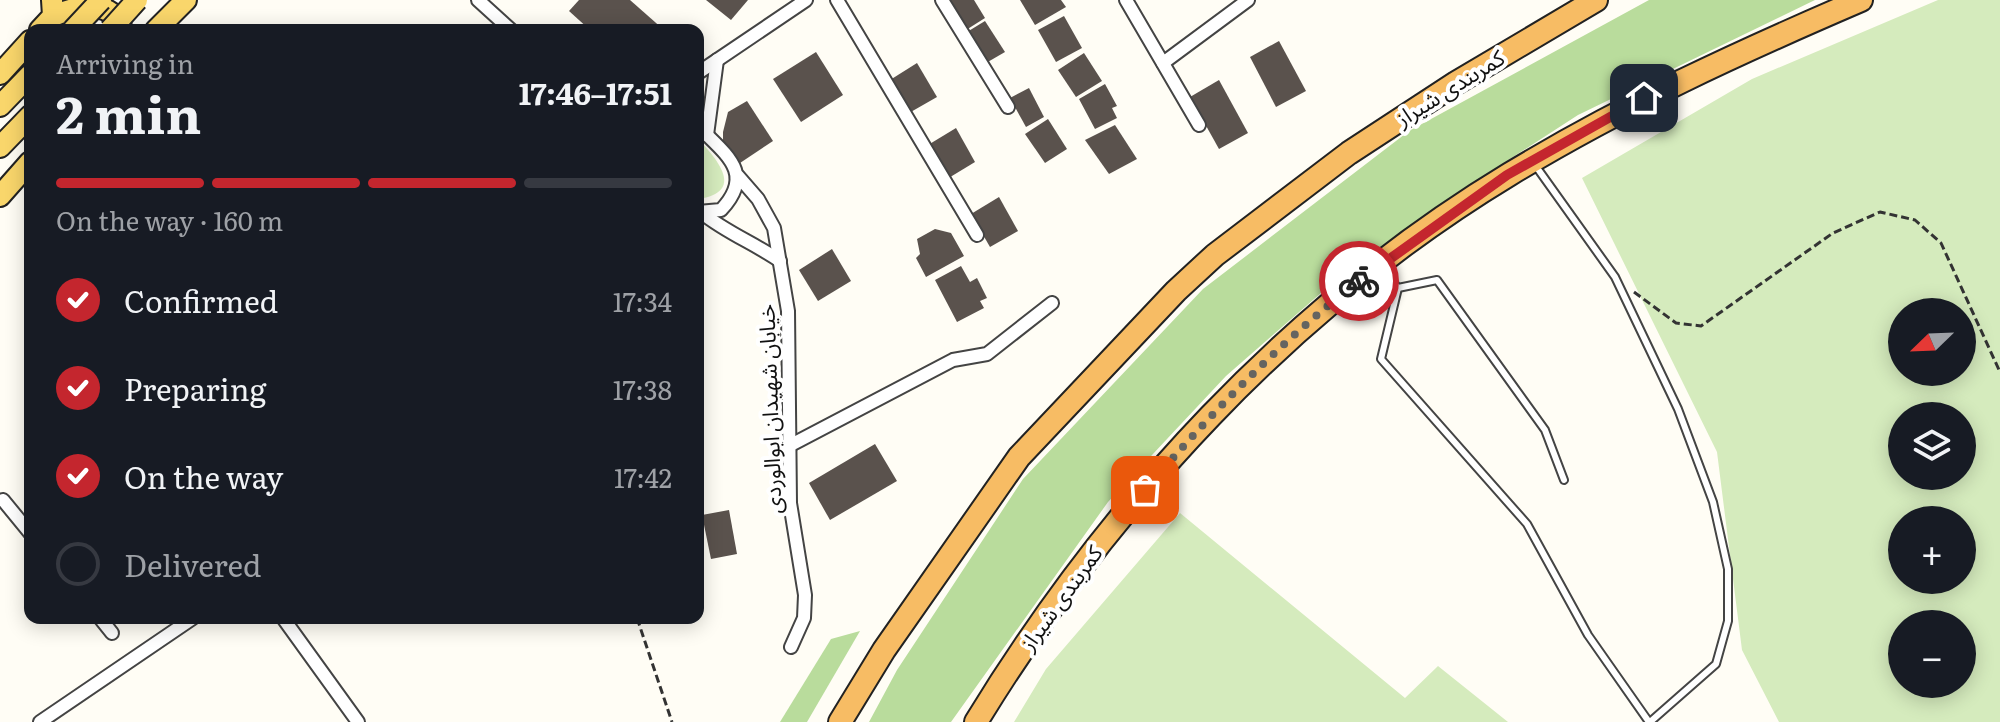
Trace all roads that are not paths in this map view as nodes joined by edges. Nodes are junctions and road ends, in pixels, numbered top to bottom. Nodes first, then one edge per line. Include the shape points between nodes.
1 (101, 0) edge
2 (137, 0) edge
3 (186, 0) edge
4 (478, 0) edge
5 (806, 0) edge
6 (837, 0) edge
7 (942, 0) edge
8 (1126, 0) edge
9 (1248, 0) edge
10 (1596, 0) edge
11 (1861, 0) edge
12 (49, 15) edge
13 (79, 24) edge
14 (115, 24) edge
15 (120, 24) edge
16 (162, 24) edge
17 (504, 24) edge
18 (24, 48) edge
19 (717, 60) junction
20 (1163, 63) junction
21 (704, 69) edge
22 (0, 74) edge
23 (24, 81) edge
24 (0, 106) edge
25 (1008, 107) dead end
26 (24, 122) edge
27 (1199, 125) dead end
28 (704, 126) edge
29 (704, 132) edge
30 (0, 147) edge
31 (1532, 161) junction
32 (24, 169) edge
33 (738, 176) junction
34 (0, 196) edge
35 (704, 212) edge
36 (704, 215) edge
37 (977, 235) dead end
38 (780, 261) junction
39 (1379, 266) junction
40 (1398, 288) junction
41 (1052, 303) dead end
42 (787, 447) junction
43 (1564, 480) dead end
44 (1, 500) edge
45 (24, 526) edge
46 (105, 624) edge
47 (184, 624) edge
48 (287, 624) edge
49 (112, 633) dead end
50 (791, 647) dead end
51 (40, 722) edge
52 (358, 722) edge
53 (840, 722) edge
54 (976, 722) edge
55 (1650, 722) edge

1 - 13 main road, bridge
2 - 14 main road, bridge
3 - 16 main road
4 - 17 street
5 - 19 street
6 - 37 street
7 - 25 street
8 - 20 street
9 - 20 street
10 - 53 highway, کمربندی شیراز via 1349,153 1176,291 1019,457
11 - 31 highway, کمربندی شیراز via 1644,98
12 - 15 main road via 98,0 116,11
18 - 22 main road
19 - 21 street
19 - 28 street
20 - 27 street
23 - 24 main road
26 - 30 main road
29 - 33 street, خیابان شهیدان ابوالوردی via 732,161
31 - 39 highway, کمربندی شیراز
31 - 55 lane via 1615,277 1683,422 1713,502 1728,569 1728,621 1716,664
32 - 34 main road
33 - 35 street via 735,196 721,210
33 - 38 street, خیابان شهیدان ابوالوردی via 774,228
36 - 38 street
38 - 42 street, خیابان شهیدان ابوالوردی via 789,333
39 - 40 lane
39 - 54 highway, کمربندی شیراز via 1314,316 1200,425 1108,533
40 - 43 lane via 1437,280 1545,430
40 - 55 lane via 1381,359 1527,524 1588,635
41 - 42 street via 987,354 953,360
42 - 50 street, خیابان شهیدان ابوالوردی via 805,595 804,618
44 - 45 street
46 - 49 street
47 - 51 street
48 - 52 street

